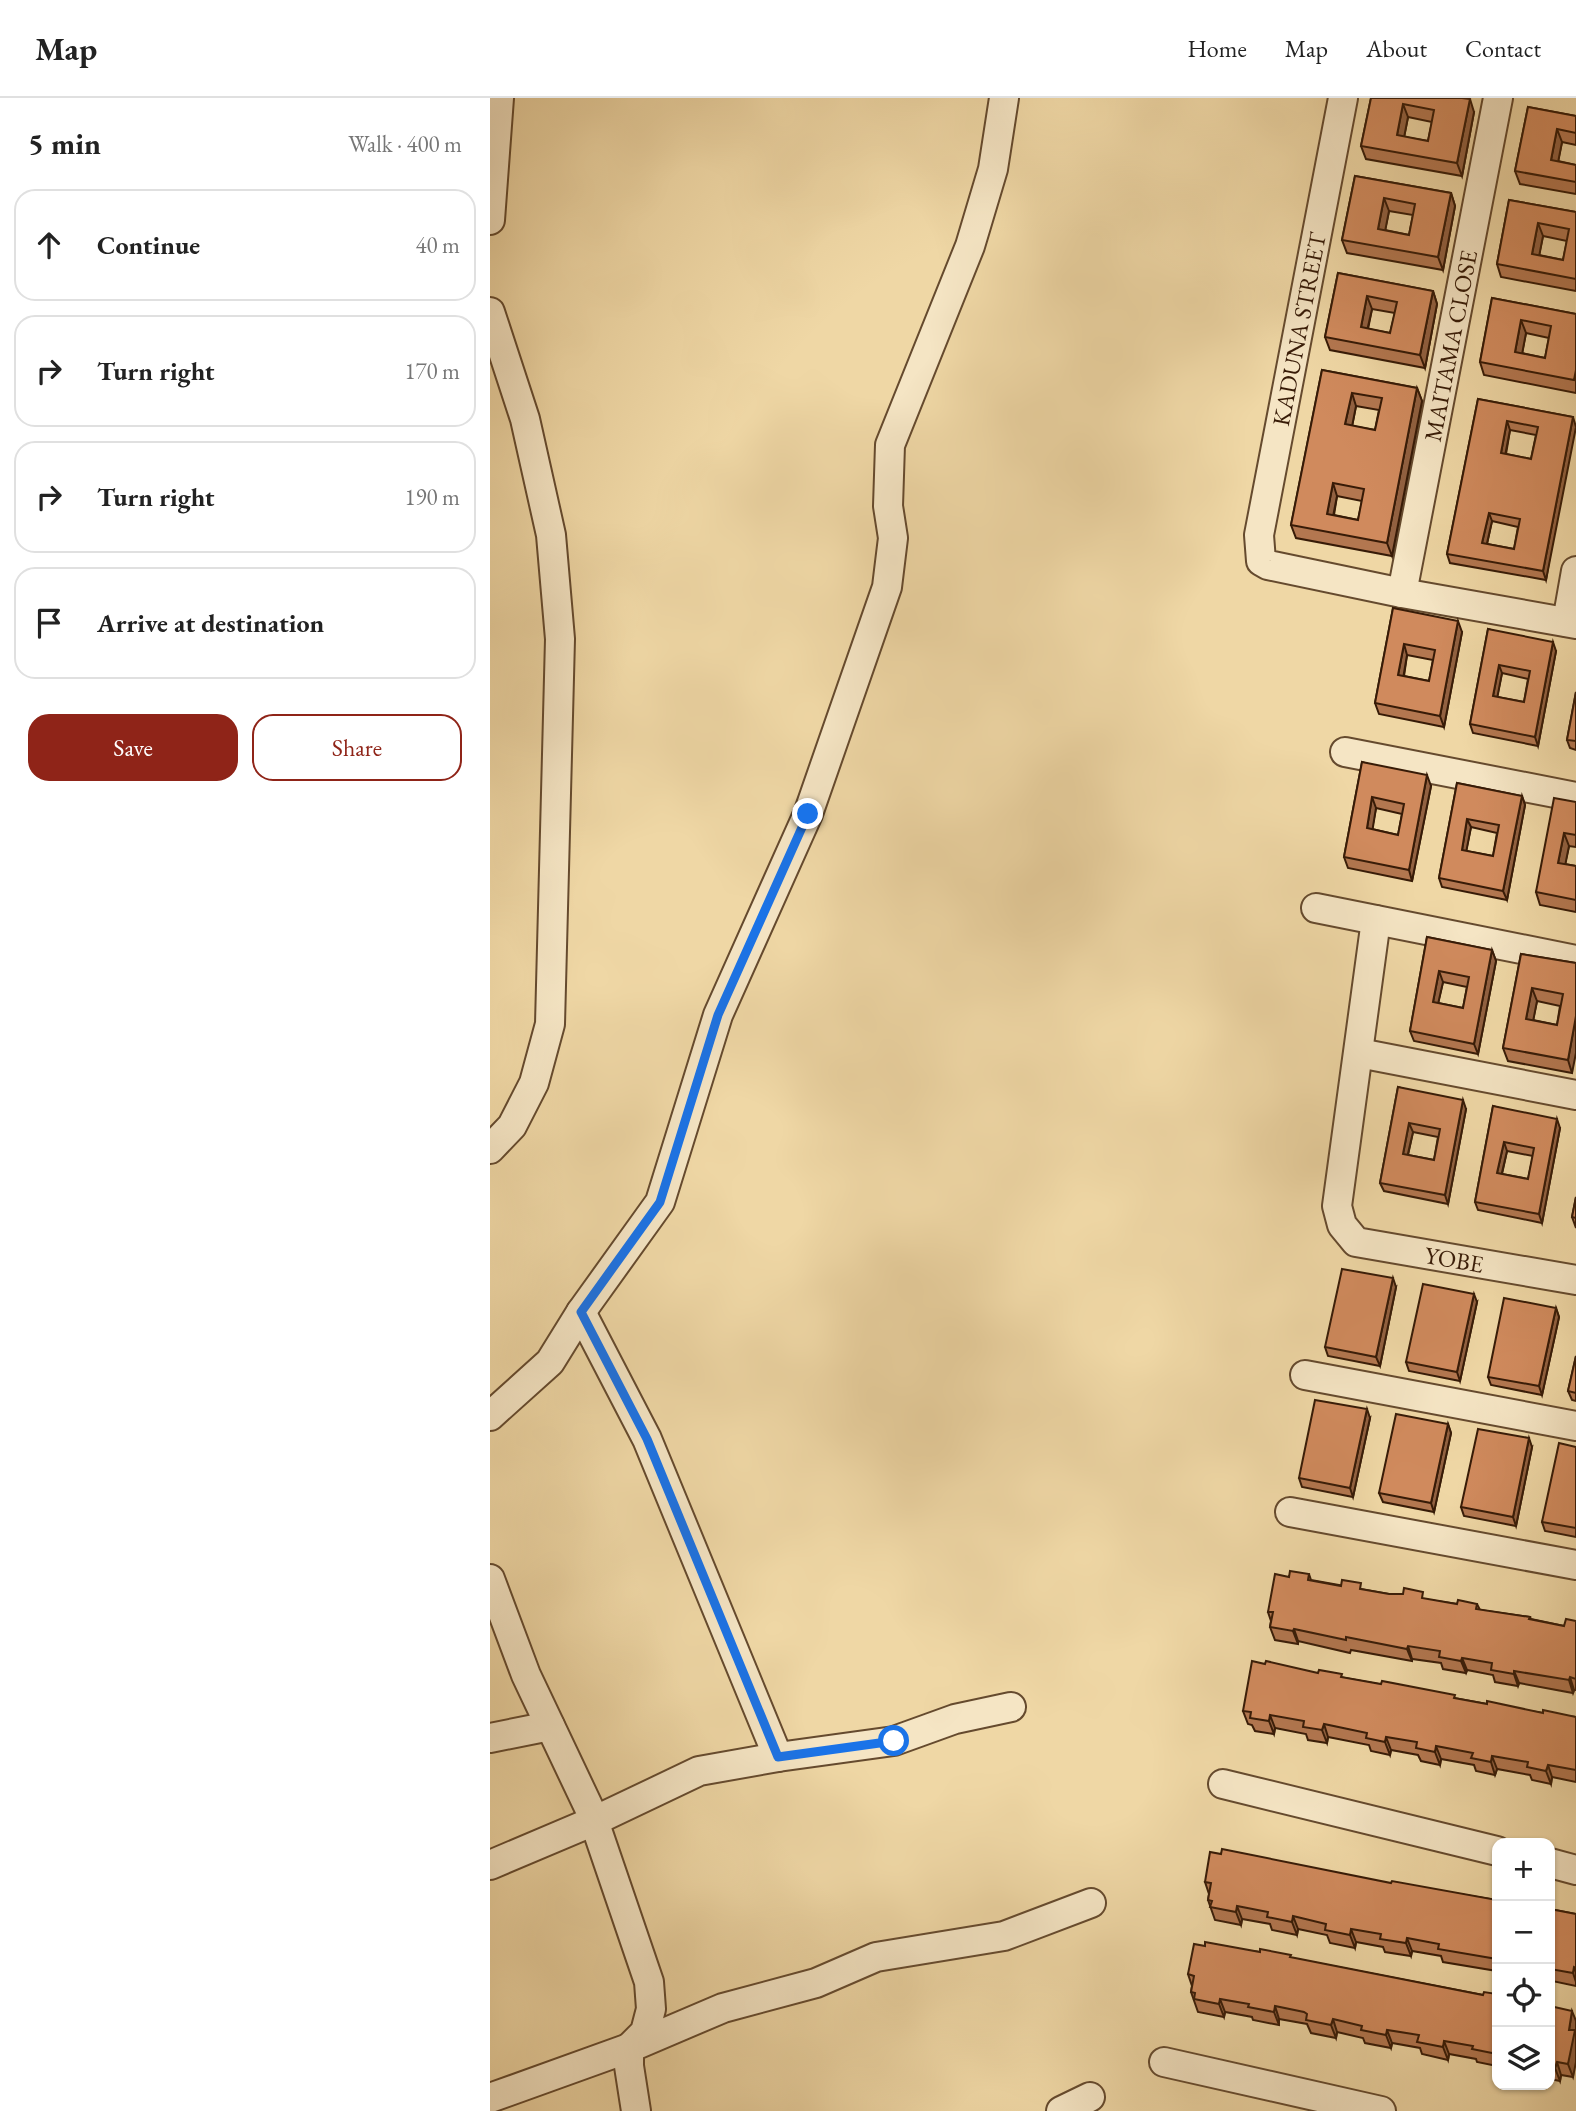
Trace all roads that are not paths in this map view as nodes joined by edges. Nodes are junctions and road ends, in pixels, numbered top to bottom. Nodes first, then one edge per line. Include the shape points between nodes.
1 (499, 98) edge
2 (1004, 98) edge
3 (1343, 98) edge
4 (1498, 98) edge
5 (490, 220) edge
6 (490, 312) edge
7 (1576, 571) edge
8 (1402, 593) junction
9 (1572, 623) edge
10 (1345, 752) dead end
11 (1576, 797) edge
12 (1315, 908) dead end
13 (1376, 920) junction
14 (1576, 960) edge
15 (1359, 1053) junction
16 (1576, 1095) edge
17 (490, 1149) edge
18 (1576, 1280) edge
19 (581, 1312) junction
20 (1305, 1375) dead end
21 (490, 1416) edge
22 (1576, 1426) edge
23 (1290, 1511) dead end
24 (1576, 1565) edge
25 (490, 1579) edge
26 (1011, 1707) dead end
27 (550, 1726) junction
28 (490, 1738) edge
29 (778, 1757) junction
30 (1223, 1784) dead end
31 (594, 1821) junction
32 (1492, 1850) edge
33 (1555, 1864) edge
34 (490, 1865) edge
35 (1576, 1870) edge
36 (1091, 1903) dead end
37 (629, 2048) junction
38 (1164, 2062) dead end
39 (1090, 2097) dead end
40 (490, 2098) edge
41 (636, 2111) edge
42 (1061, 2111) edge
43 (1381, 2111) edge

1 - 5 street
2 - 19 street via 993,169 970,246 890,444 888,506 893,538 883,599 808,814 718,1015 660,1202
3 - 8 street, KADUNA STREET via 1259,550 1261,561 1268,565
4 - 8 street, MAITAMA CLOSE
6 - 17 street via 525,419 551,535 560,639 550,1024 534,1083 512,1126
7 - 9 street
8 - 9 street
10 - 11 street
12 - 13 street
13 - 14 street
13 - 15 street
15 - 16 street
15 - 18 street, YOBE via 1337,1206 1342,1225 1356,1242
19 - 21 street via 550,1362
19 - 29 street via 647,1439
20 - 22 street
23 - 24 street
25 - 27 street
26 - 29 street via 955,1719 894,1741
27 - 28 street
27 - 31 street
29 - 31 street via 699,1772
30 - 32 street
31 - 34 street
31 - 37 street via 649,1982 651,2009 645,2032
33 - 35 street
36 - 37 street via 1004,1936 876,1957 816,1983 723,2008
37 - 40 street
37 - 41 street
38 - 43 street
39 - 42 street

